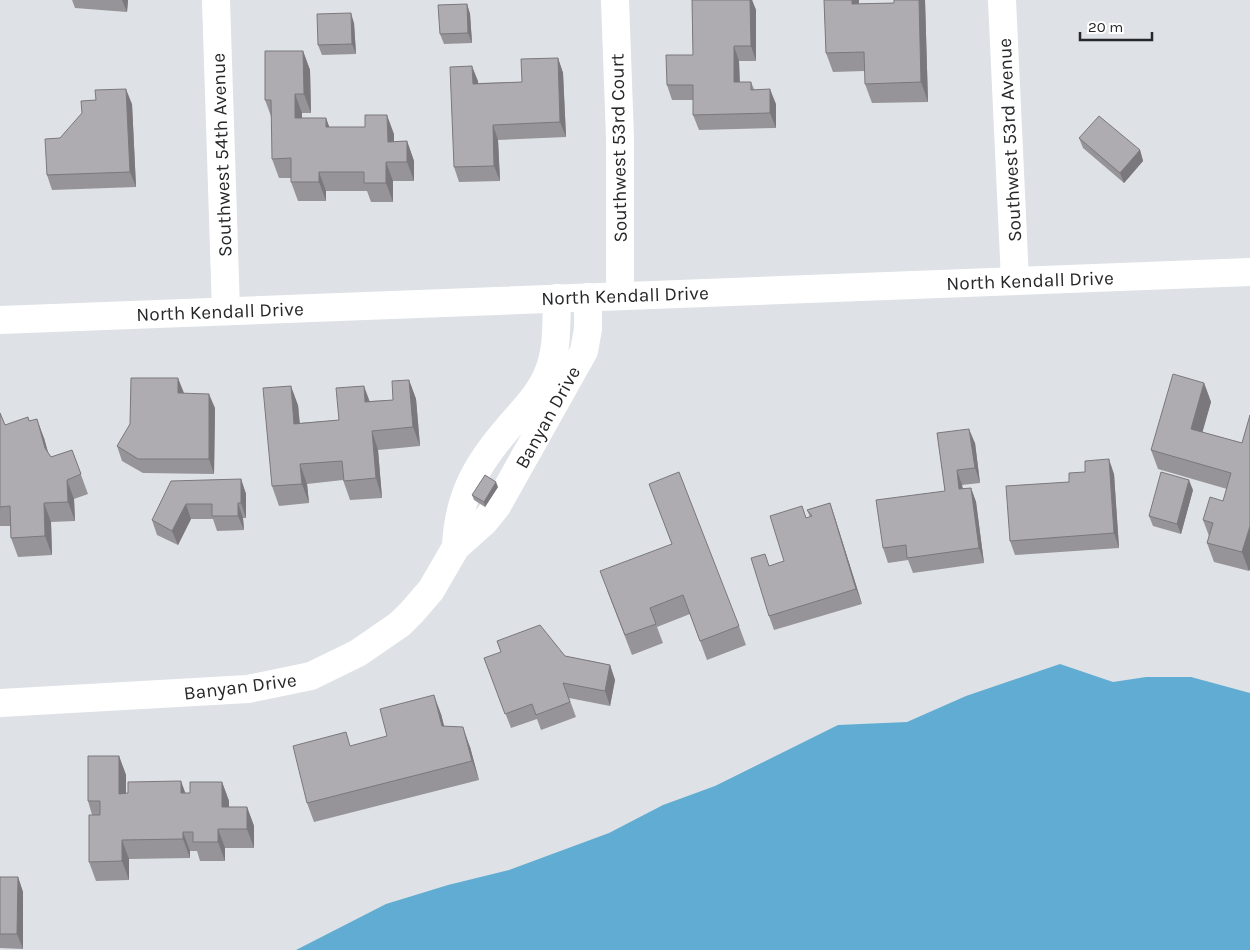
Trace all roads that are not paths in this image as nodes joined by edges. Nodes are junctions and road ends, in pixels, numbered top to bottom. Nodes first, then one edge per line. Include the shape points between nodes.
1 (216, 0) edge
2 (615, 0) edge
3 (1002, 0) edge
4 (1250, 272) edge
5 (1015, 280) junction
6 (620, 295) junction
7 (588, 297) junction
8 (557, 298) junction
9 (226, 311) junction
10 (0, 320) edge
11 (456, 547) junction
12 (0, 702) edge

1 - 9 street, Southwest 54th Avenue
2 - 6 street, Southwest 53rd Court
3 - 5 street, Southwest 53rd Avenue
4 - 5 street, North Kendall Drive
5 - 6 street, North Kendall Drive
6 - 7 street, North Kendall Drive
7 - 8 street, North Kendall Drive
7 - 11 street, Banyan Drive via 586,343 581,357 498,506
8 - 9 street, North Kendall Drive
8 - 11 street, Banyan Drive via 555,344 548,373 528,405 495,442 467,489 457,521
9 - 10 street, North Kendall Drive
11 - 12 street, Banyan Drive via 424,600 400,624 358,653 311,676 270,686 226,691

